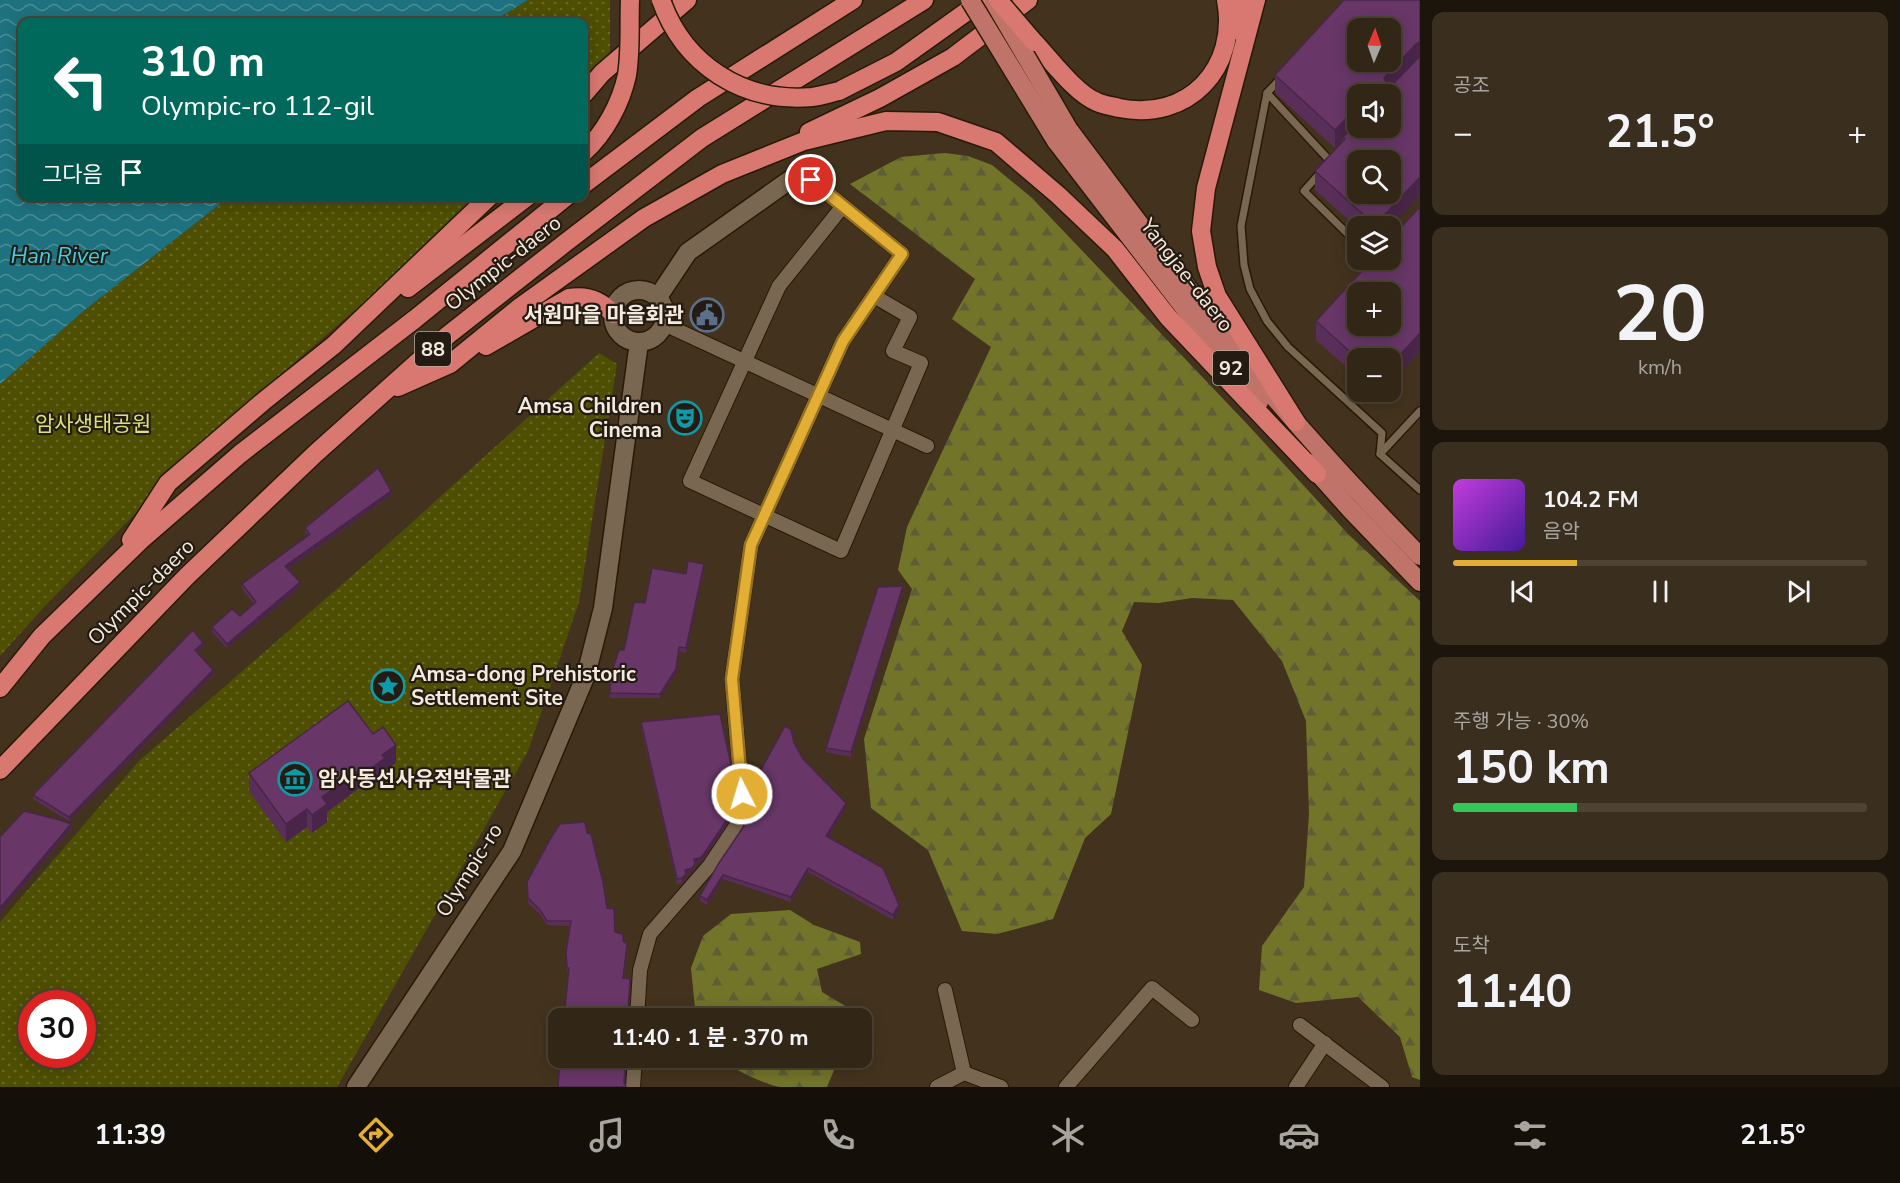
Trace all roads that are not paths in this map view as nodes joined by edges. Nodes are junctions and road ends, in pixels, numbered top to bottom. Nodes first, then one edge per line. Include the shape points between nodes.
1 (630, 0) edge
2 (661, 0) edge
3 (687, 0) edge
4 (853, 0) edge
5 (924, 0) edge
6 (970, 0) edge
7 (984, 0) edge
8 (992, 0) edge
9 (998, 0) edge
10 (1028, 0) edge
11 (1226, 0) edge
12 (1240, 0) edge
13 (1256, 0) edge
14 (1240, 61) junction
15 (1283, 76) edge
16 (588, 90) edge
17 (1267, 93) junction
18 (1062, 136) junction
19 (588, 147) edge
20 (1338, 153) edge
21 (766, 155) junction
22 (1330, 161) junction
23 (801, 172) joint
24 (588, 181) edge
25 (485, 201) edge
26 (522, 201) edge
27 (561, 201) edge
28 (843, 206) junction
29 (1347, 233) edge
30 (658, 297) junction
31 (874, 297) junction
32 (613, 314) junction
33 (664, 324) junction
34 (639, 342) junction
35 (334, 345) junction
36 (745, 362) junction
37 (450, 364) junction
38 (383, 393) junction
39 (819, 395) junction
40 (1420, 411) edge
41 (1296, 422) junction
42 (893, 430) junction
43 (927, 446) dead end
44 (1380, 454) junction
45 (1317, 474) junction
46 (1420, 490) edge
47 (764, 515) junction
48 (1420, 556) edge
49 (114, 566) junction
50 (1420, 582) edge
51 (0, 688) edge
52 (0, 770) edge
53 (945, 990) dead end
54 (638, 1008) edge
55 (1192, 1020) dead end
56 (1300, 1025) dead end
57 (1324, 1044) junction
58 (634, 1068) edge
59 (964, 1073) junction
60 (356, 1087) edge
61 (633, 1087) edge
62 (937, 1087) edge
63 (1001, 1087) edge
64 (1066, 1087) edge
65 (1296, 1087) edge
66 (1382, 1087) edge

1 - 19 highway, bridge via 627,75 606,125
2 - 7 highway, bridge via 673,27 702,63 741,87 786,97 839,91 896,62
3 - 16 highway, bridge
4 - 24 highway via 698,98
5 - 38 highway, Olympic-daero / 88 via 702,138 466,321
6 - 18 main road, Yangjae-daero, bridge
8 - 18 main road, Yangjae-daero / 92, bridge
9 - 11 highway, bridge via 1076,87 1095,102 1134,111 1169,106 1201,87 1212,75 1228,43
10 - 21 highway via 953,57
12 - 14 highway
13 - 14 highway
14 - 41 highway via 1206,188 1201,231 1204,252 1217,296
15 - 17 lane
17 - 22 lane
17 - 44 lane via 1241,226 1244,265 1251,289 1288,347 1382,433
18 - 41 main road, Yangjae-daero / 92
18 - 45 main road, Yangjae-daero / 92 via 1219,353
20 - 22 lane
21 - 37 highway via 722,174 644,218 520,307
21 - 45 highway via 804,141 886,122 938,122 996,142 1115,249 1168,317
22 - 29 lane via 1304,191
23 - 28 street
23 - 30 main road via 688,252
25 - 35 highway
26 - 35 highway
27 - 49 highway, Olympic-daero / 88 via 240,454
28 - 31 street via 902,254
28 - 36 street via 779,286
30 - 32 main road via 633,290 619,299
30 - 33 main road via 664,310
31 - 39 street via 843,341
31 - 42 street via 910,317 893,351 921,363
32 - 34 main road via 623,336
32 - 37 highway via 593,299 569,298
33 - 34 main road via 654,337
33 - 36 street
34 - 60 main road, Olympic-ro via 603,608 586,675 512,851
35 - 49 highway via 168,483
36 - 39 street
36 - 47 street via 690,481
37 - 38 highway
38 - 52 highway, Olympic-daero / 88 via 187,576
39 - 42 street
39 - 47 street
40 - 44 lane
41 - 48 main road, Yangjae-daero / 92 via 1358,494
42 - 43 street
42 - 47 street via 841,551
44 - 46 lane
45 - 50 main road, Yangjae-daero / 92
47 - 54 street via 751,545 732,679 742,794 736,826 710,865 650,934 640,970
49 - 51 highway, Olympic-daero / 88 via 42,636
53 - 59 street
55 - 64 street via 1152,988
56 - 57 street
57 - 65 street
57 - 66 street
58 - 61 street
59 - 62 street
59 - 63 street

